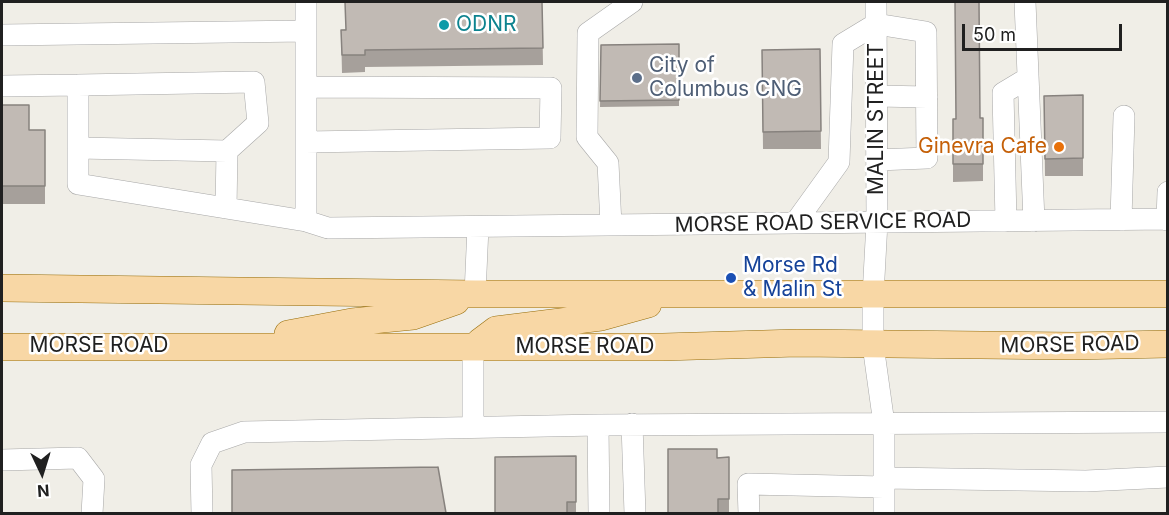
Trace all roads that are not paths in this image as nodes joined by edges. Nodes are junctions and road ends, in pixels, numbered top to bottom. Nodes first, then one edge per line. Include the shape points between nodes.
1 (306, 2) edge
2 (633, 2) edge
3 (876, 2) edge
4 (1025, 2) edge
5 (876, 24) junction
6 (306, 31) junction
7 (2, 35) edge
8 (1028, 78) junction
9 (78, 85) junction
10 (2, 86) edge
11 (306, 87) junction
12 (877, 96) junction
13 (927, 97) junction
14 (1124, 116) dead end
15 (306, 142) junction
16 (78, 148) junction
17 (227, 151) junction
18 (877, 160) junction
19 (1167, 192) edge
20 (226, 208) junction
21 (1167, 219) edge
22 (1121, 220) junction
23 (306, 221) junction
24 (1006, 221) junction
25 (1034, 221) junction
26 (877, 222) junction
27 (795, 223) junction
28 (611, 225) junction
29 (478, 227) junction
30 (2, 288) edge
31 (475, 294) junction
32 (1167, 294) edge
33 (684, 295) junction
34 (873, 296) junction
35 (1167, 344) edge
36 (873, 345) junction
37 (213, 346) junction
38 (2, 347) edge
39 (473, 347) junction
40 (1167, 422) edge
41 (632, 424) junction
42 (884, 424) junction
43 (598, 425) junction
44 (473, 426) junction
45 (2, 460) edge
46 (1167, 477) edge
47 (884, 482) junction
48 (92, 513) edge
49 (202, 513) edge
50 (598, 513) edge
51 (635, 513) edge
52 (749, 513) edge
53 (884, 513) edge

1 - 6 street
2 - 28 street via 588,33 586,137 608,164
3 - 5 street, MALIN STREET
4 - 8 street
5 - 12 street, MALIN STREET
5 - 13 street via 926,33
5 - 27 street via 843,44 839,162
6 - 7 street
6 - 11 street
8 - 24 street via 1003,93
8 - 25 street
9 - 10 street
9 - 16 street
9 - 17 street via 254,82 258,123
11 - 15 street
11 - 15 street via 550,88 550,138
12 - 13 street
12 - 18 street, MALIN STREET
13 - 18 street via 927,158
14 - 22 street
15 - 23 street
16 - 17 street
16 - 20 street, MORSE ROAD SERVICE ROAD via 78,184
17 - 20 street
18 - 26 street, MALIN STREET
19 - 21 street
20 - 23 street, MORSE ROAD SERVICE ROAD
21 - 22 street, MORSE ROAD SERVICE ROAD
22 - 25 street, MORSE ROAD SERVICE ROAD
23 - 29 street, MORSE ROAD SERVICE ROAD via 328,228
24 - 25 street, MORSE ROAD SERVICE ROAD
24 - 26 street, MORSE ROAD SERVICE ROAD
26 - 27 street, MORSE ROAD SERVICE ROAD
26 - 34 street, MALIN STREET
27 - 28 street, MORSE ROAD SERVICE ROAD
28 - 29 street, MORSE ROAD SERVICE ROAD
29 - 31 street
30 - 31 main road
31 - 33 main road
31 - 37 main road via 413,316 352,322
32 - 34 main road
33 - 34 main road
33 - 39 main road via 601,317 496,330
34 - 36 street, MALIN STREET
35 - 36 main road, MORSE ROAD
36 - 39 main road, MORSE ROAD
36 - 42 street, MALIN STREET
37 - 38 main road, MORSE ROAD
37 - 39 main road, MORSE ROAD
39 - 44 street
40 - 42 street
41 - 42 street
41 - 43 street
41 - 51 street
42 - 47 street, MALIN STREET
43 - 44 street
43 - 50 street
44 - 49 street via 244,432 212,443 201,465
45 - 48 street via 78,458 94,479
46 - 47 street
47 - 52 street via 748,484
47 - 53 street, MALIN STREET

